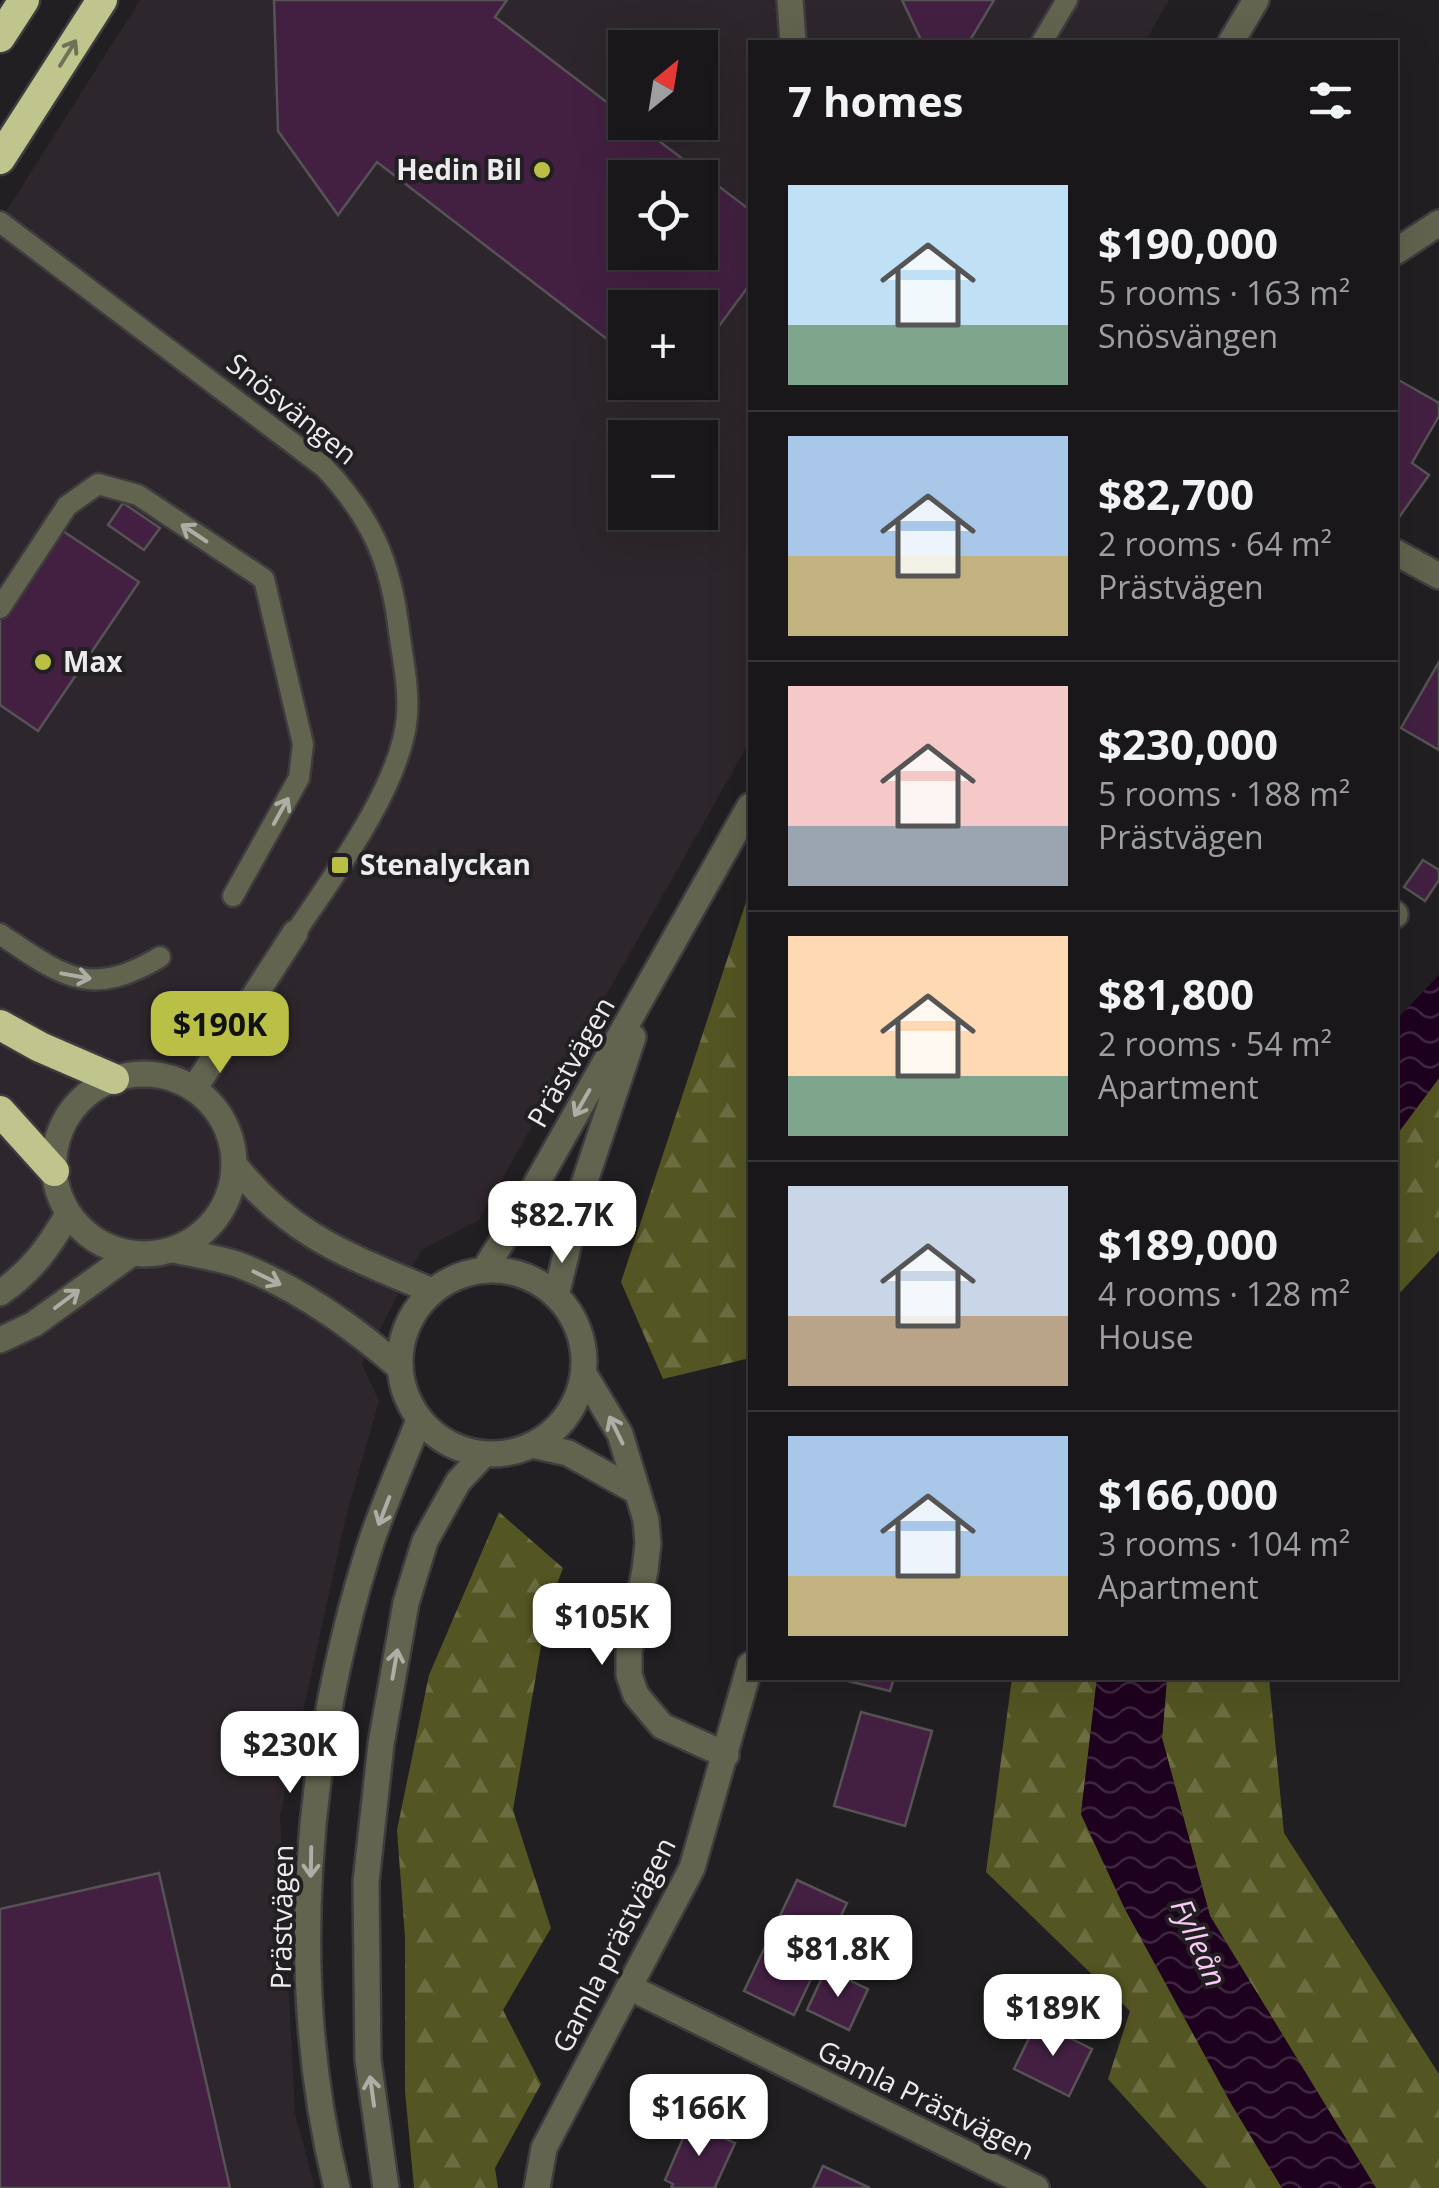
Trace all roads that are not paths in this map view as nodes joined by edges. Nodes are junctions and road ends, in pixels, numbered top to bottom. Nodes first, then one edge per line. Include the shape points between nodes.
1 (24, 0) edge
2 (102, 0) edge
3 (790, 0) edge
4 (1067, 0) edge
5 (1256, 0) edge
6 (0, 36) edge
7 (793, 40) edge
8 (1043, 40) edge
9 (1232, 40) edge
10 (0, 159) edge
11 (0, 222) edge
12 (1439, 223) edge
13 (1398, 250) edge
14 (1398, 554) edge
15 (1439, 576) edge
16 (0, 608) edge
17 (748, 810) edge
18 (234, 896) dead end
19 (295, 933) joint
20 (0, 934) edge
21 (160, 957) dead end
22 (649, 988) junction
23 (0, 1025) edge
24 (114, 1079) junction
25 (194, 1089) junction
26 (0, 1111) edge
27 (234, 1164) junction
28 (54, 1172) junction
29 (68, 1214) junction
30 (174, 1250) junction
31 (130, 1254) junction
32 (484, 1270) junction
33 (432, 1291) junction
34 (0, 1293) edge
35 (556, 1296) junction
36 (0, 1340) edge
37 (400, 1367) junction
38 (584, 1374) junction
39 (419, 1420) junction
40 (532, 1446) junction
41 (484, 1454) junction
42 (636, 1491) junction
43 (748, 1673) edge
44 (726, 1755) junction
45 (628, 1987) junction
46 (337, 2188) edge
47 (386, 2188) edge
48 (536, 2188) edge
49 (1036, 2188) edge

1 - 6 highway
10 -> 2 highway
3 - 7 street
4 - 8 lane
5 - 9 street
11 - 19 lane, Snösvängen via 324,468 366,517 378,544 406,668 403,738 382,792
12 - 13 street
14 - 15 street
18 -> 16 lane via 299,778 303,744 264,580 138,495 98,484 67,506
17 - 22 street, Prästvägen
19 - 25 street, Snösvängen
20 -> 21 lane via 59,974 98,980 136,972
22 -> 32 street, Prästvägen
22 - 35 street, Prästvägen via 580,1196
23 - 24 highway
24 - 25 street via 141,1074
24 - 28 street via 93,1090 62,1125
25 - 27 street via 216,1109
26 - 28 highway
27 - 30 street via 218,1216
27 - 33 street via 302,1232
28 - 29 street
29 - 31 street via 106,1247
29 - 34 street via 43,1256
30 - 31 street
30 -> 37 street via 240,1266 307,1298
36 -> 31 street via 34,1324
32 - 33 street
32 - 35 street via 534,1280
33 - 37 street via 413,1312
35 - 38 street via 579,1331
37 - 39 street
38 - 40 street via 567,1416
42 -> 38 street via 620,1434
39 - 41 street via 437,1437
39 -> 46 street, Prästvägen via 362,1571 328,1711 312,1843 308,1967
40 - 41 street
40 - 42 street via 568,1453
47 -> 41 street via 368,2060 366,1882 381,1744 406,1603 425,1540 458,1482
42 - 44 street via 648,1543 629,1652 636,1694 662,1726
43 - 44 street, Gamla prästvägen
44 - 45 street, Gamla prästvägen via 692,1868
45 - 48 street, Gamla prästvägen via 544,2148
45 - 49 street, Gamla Prästvägen

